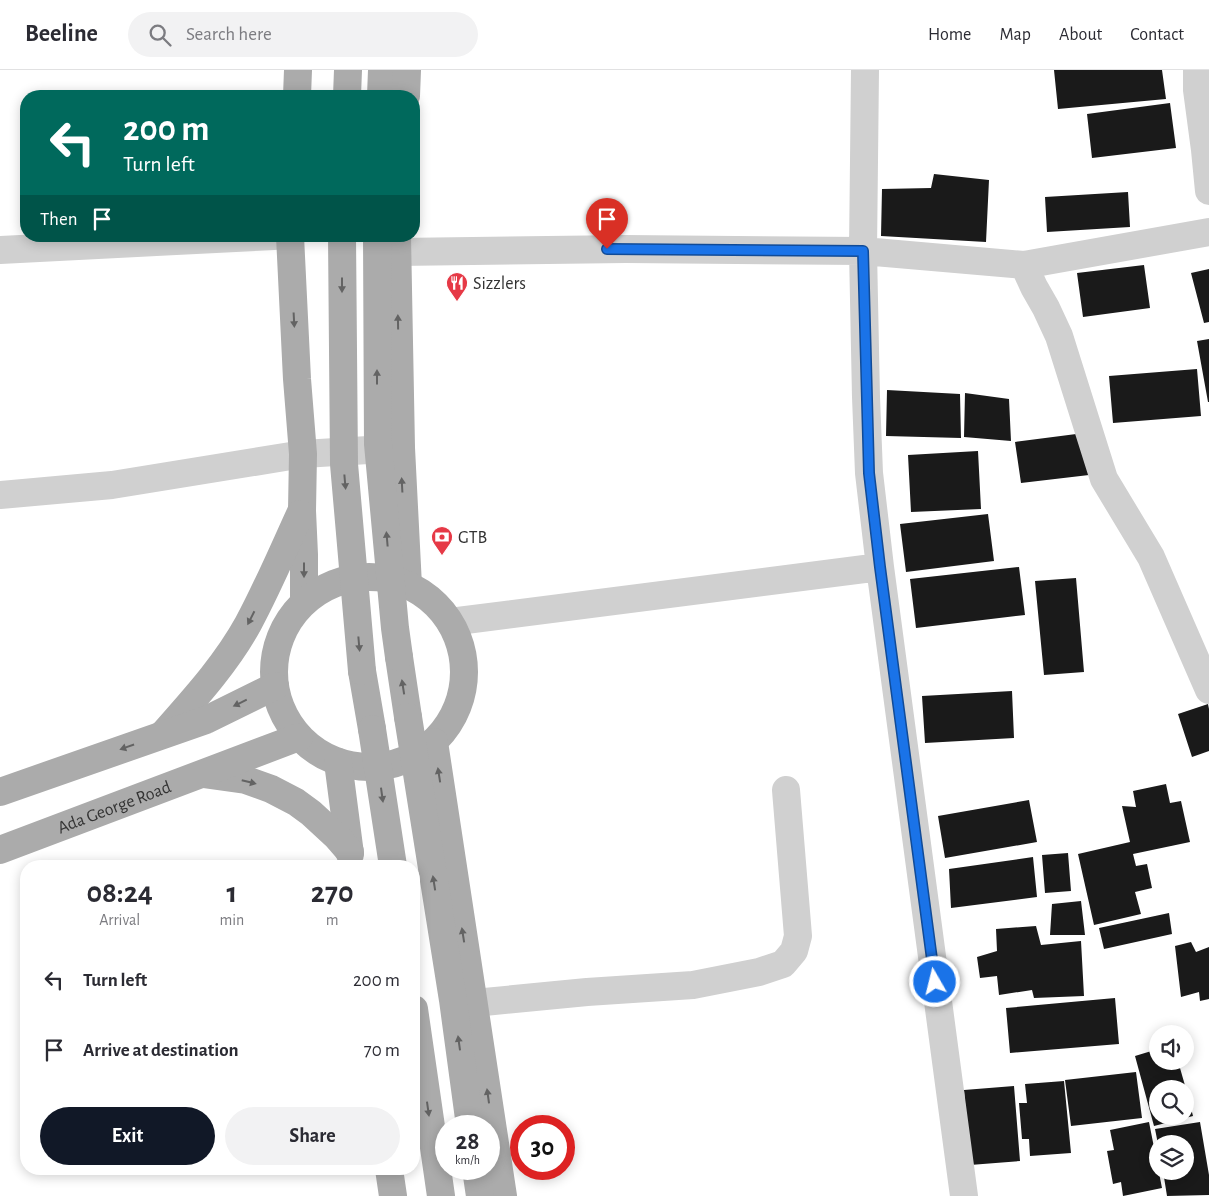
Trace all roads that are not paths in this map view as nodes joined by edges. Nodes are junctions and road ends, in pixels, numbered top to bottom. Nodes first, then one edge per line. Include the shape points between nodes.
1 (298, 70) edge
2 (348, 70) edge
3 (382, 70) edge
4 (407, 70) edge
5 (865, 70) edge
6 (1197, 70) edge
7 (297, 90) edge
8 (347, 90) edge
9 (381, 90) edge
10 (406, 90) edge
11 (1209, 191) edge
12 (1209, 232) edge
13 (157, 242) edge
14 (290, 242) edge
15 (342, 242) edge
16 (390, 242) edge
17 (390, 242) edge
18 (420, 242) edge
19 (0, 250) edge
20 (863, 251) junction
21 (1024, 265) junction
22 (400, 448) junction
23 (303, 454) junction
24 (0, 495) edge
25 (302, 510) junction
26 (880, 567) junction
27 (408, 586) junction
28 (304, 602) junction
29 (450, 622) junction
30 (275, 686) junction
31 (1209, 690) edge
32 (162, 735) junction
33 (299, 737) junction
34 (434, 742) junction
35 (338, 762) junction
36 (201, 774) junction
37 (786, 790) dead end
38 (0, 792) edge
39 (0, 850) edge
40 (350, 859) edge
41 (392, 860) edge
42 (474, 1003) junction
43 (420, 1051) edge
44 (469, 1115) edge
45 (390, 1175) edge
46 (478, 1180) edge
47 (393, 1196) edge
48 (441, 1196) edge
49 (480, 1196) edge
50 (502, 1196) edge
51 (964, 1196) edge

1 - 7 main road
2 - 8 main road
3 - 9 main road
4 - 10 main road
5 - 20 street
6 - 11 street
12 - 21 street
13 - 19 street
14 -> 23 main road
15 -> 41 main road, bridge via 344,464 349,533 362,671
22 -> 16 main road
44 -> 17 main road, bridge via 395,628 378,444
18 - 20 street via 626,249
20 - 21 street
20 - 26 street via 869,473
21 - 31 street via 1059,336 1104,480 1151,557
22 - 23 street
27 -> 22 main road
23 - 24 street via 112,485
23 - 25 main road
25 -> 28 main road
25 -> 32 main road via 247,626 222,665
26 - 29 street
26 - 51 street
27 - 28 main road via 372,577 354,578 336,582
27 - 29 main road via 424,595
28 - 30 main road via 282,632 276,650
29 - 34 main road via 463,657 462,694 446,728
30 -> 32 main road via 206,720
30 - 33 main road via 280,705
32 -> 38 main road
33 - 35 main road via 313,749
33 - 36 main road, Ada George Road
34 - 35 main road via 419,753 384,766 366,767
42 -> 34 main road
35 - 40 main road
36 - 39 main road, Ada George Road
36 -> 40 main road via 246,780 296,802 337,837
37 - 42 street via 798,936 794,951 782,964 759,972 692,985
50 -> 42 main road
43 -> 48 main road
45 - 47 main road
46 - 49 main road

